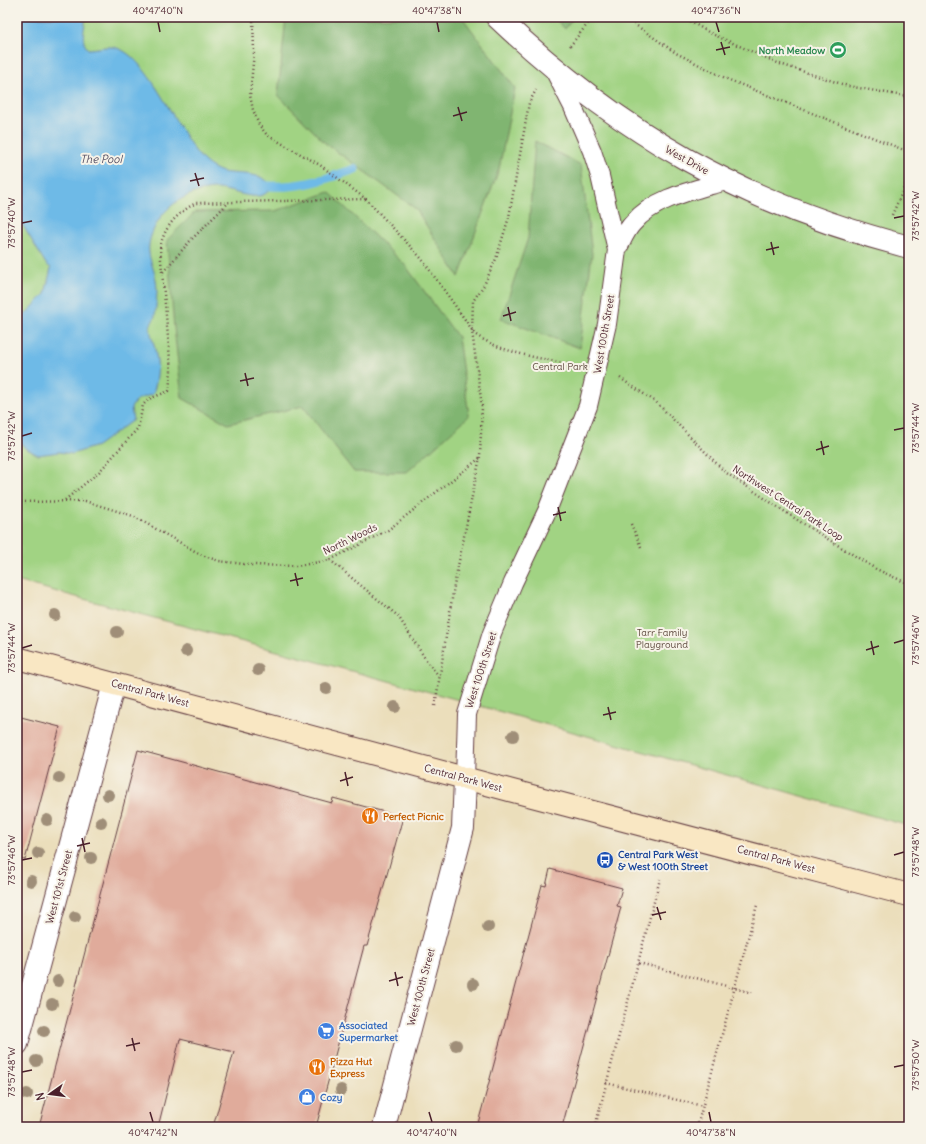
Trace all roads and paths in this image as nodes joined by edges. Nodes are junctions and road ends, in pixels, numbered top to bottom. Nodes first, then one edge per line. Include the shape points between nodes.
1 (253, 17) edge
2 (497, 17) edge
3 (593, 17) edge
4 (624, 17) edge
5 (683, 17) edge
6 (568, 48) dead end
7 (546, 76) junction
8 (909, 97) edge
9 (909, 152) edge
10 (909, 177) edge
11 (726, 181) junction
12 (366, 199) junction
13 (228, 202) junction
14 (892, 216) dead end
15 (909, 247) edge
16 (617, 250) junction
17 (163, 272) junction
18 (472, 331) junction
19 (580, 366) dead end
20 (615, 375) dead end
21 (480, 457) junction
22 (65, 500) junction
23 (17, 502) edge
24 (631, 524) dead end
25 (641, 547) dead end
26 (330, 560) junction
27 (909, 584) edge
28 (17, 658) edge
29 (439, 676) junction
30 (114, 684) junction
31 (435, 706) dead end
32 (465, 779) junction
33 (660, 879) dead end
34 (909, 895) edge
35 (757, 905) dead end
36 (639, 963) junction
37 (735, 988) junction
38 (753, 993) dead end
39 (17, 1044) edge
40 (606, 1083) junction
41 (703, 1106) junction
42 (384, 1127) edge
43 (595, 1127) edge
44 (697, 1127) edge

1 - 12 path via 254,52 250,95 259,125 267,135 320,165
2 - 7 street, West Drive
3 - 6 path
4 - 9 path via 676,53 727,79
5 - 8 path via 729,42 780,64 848,86
7 - 11 street, West Drive
7 - 16 lane, West 100th Street via 573,107 592,151
7 - 18 path via 529,103 509,217 496,259 473,301
10 - 14 path
11 - 15 street, West Drive via 798,213
11 - 16 lane, West 100th Street via 680,194 653,207 632,223
12 - 13 path
12 - 18 path via 421,258
13 - 17 path
13 - 17 path via 196,203 182,210 161,240
16 - 32 lane, West 100th Street via 607,324 588,406 547,511 492,633 467,714
17 - 22 path via 171,370 169,391 149,399 143,406 138,428 99,472
18 - 19 path via 480,338 502,348
18 - 21 path via 482,407
20 - 27 path, Northwest Central Park Loop via 656,402 725,472 876,569
21 - 26 path, North Woods via 388,530
21 - 29 path
22 - 23 path, North Woods
22 - 26 path, North Woods via 85,501 120,511 202,555 219,561 252,566 298,566
24 - 25 path
26 - 29 path via 398,616
28 - 30 main road, Central Park West
29 - 31 path
30 - 32 main road, Central Park West
30 - 39 street, West 101st Street
32 - 34 main road, Central Park West
32 - 42 street, West 100th Street via 463,828
33 - 36 path
35 - 37 path
36 - 37 path
36 - 40 path
37 - 38 path
37 - 41 path
40 - 41 path
40 - 43 path
41 - 44 path

